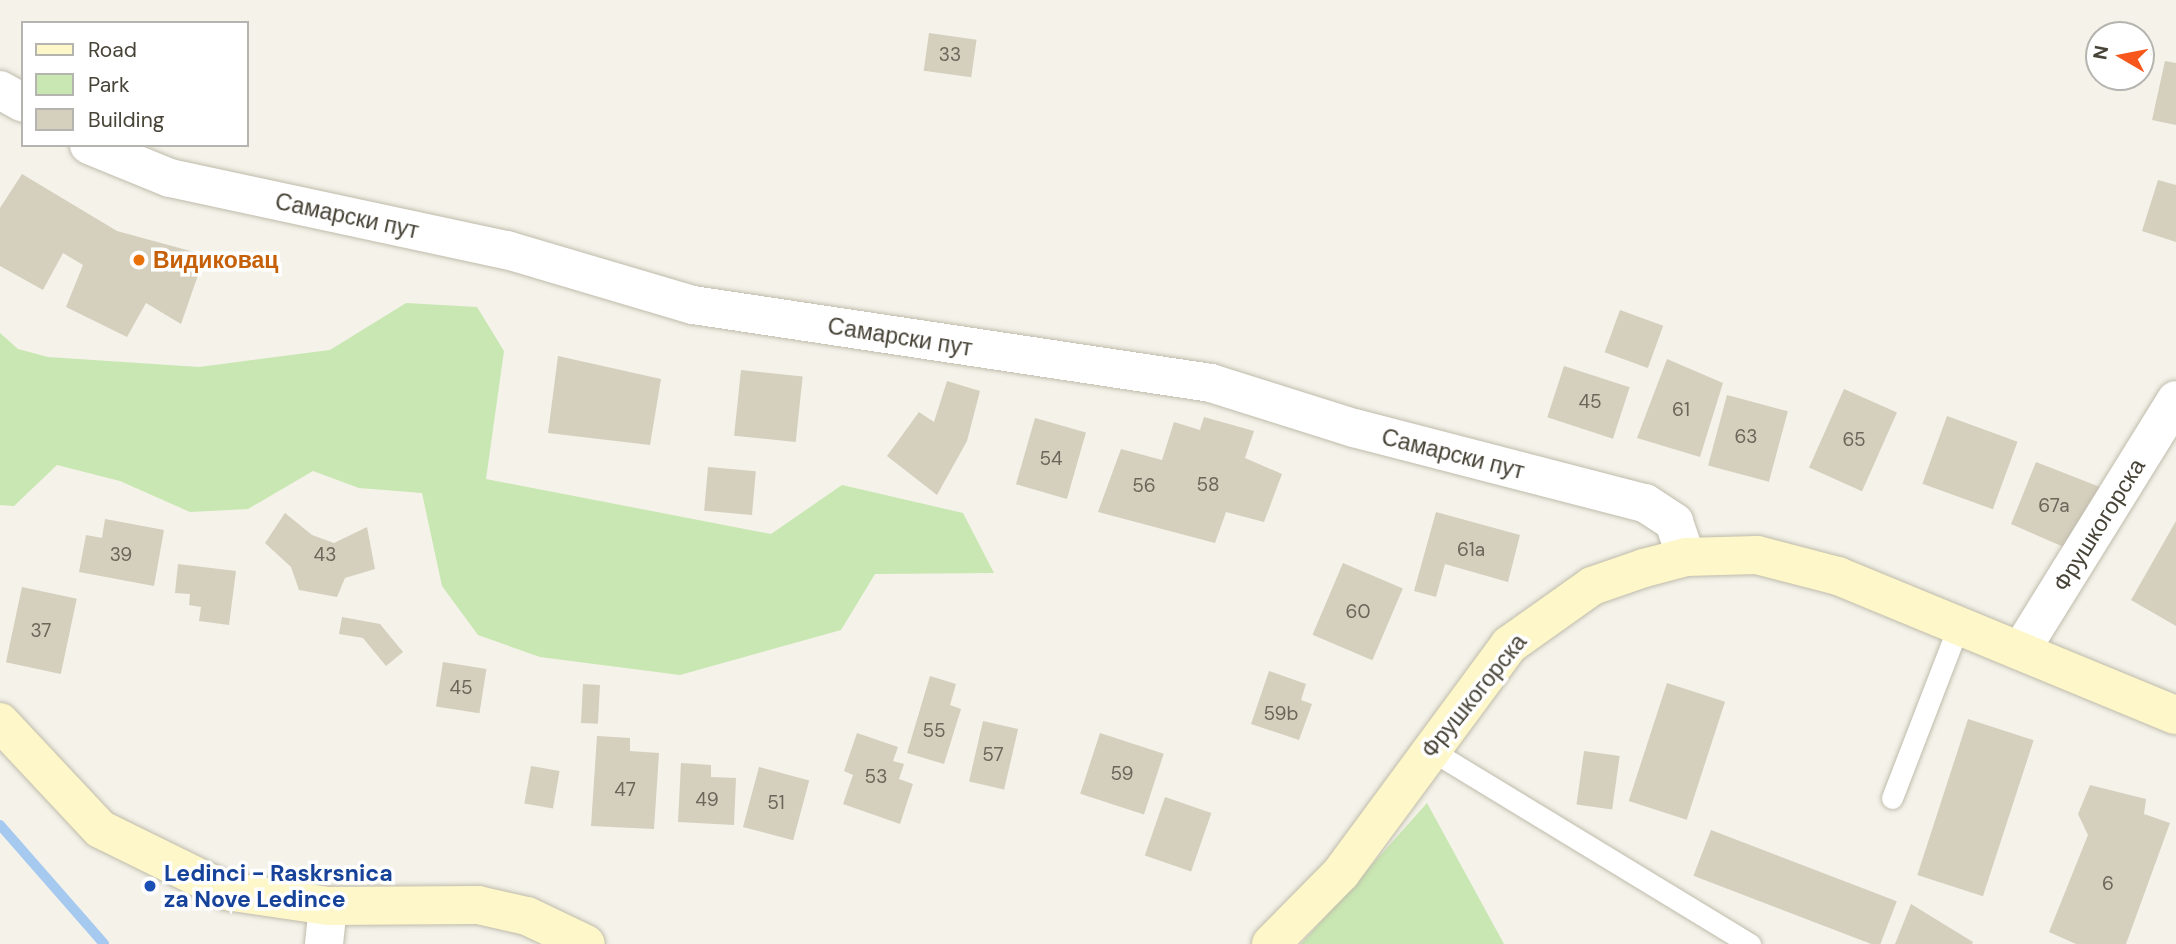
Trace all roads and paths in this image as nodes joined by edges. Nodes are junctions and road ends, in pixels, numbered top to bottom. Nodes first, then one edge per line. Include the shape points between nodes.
1 (0, 90) edge
2 (21, 102) edge
3 (94, 147) edge
4 (2176, 400) edge
5 (1686, 557) junction
6 (1959, 624) junction
7 (2021, 650) junction
8 (2176, 715) edge
9 (0, 722) edge
10 (1429, 749) junction
11 (1892, 798) dead end
12 (328, 905) junction
13 (324, 944) edge
14 (586, 944) edge
15 (1270, 944) edge
16 (1750, 944) edge

1 - 2 street
3 - 5 street, Самарски пут via 170,178 507,250 693,305 1211,383 1354,428 1645,503 1674,522
4 - 7 street, Фрушкогорска
5 - 6 street, Фрушкогорска via 1781,560 1894,595
5 - 10 street, Фрушкогорска via 1592,586 1550,611 1509,645
6 - 7 street, Фрушкогорска
6 - 11 lane
7 - 8 street, Фрушкогорска
9 - 12 street via 100,830 226,891
10 - 15 street, Фрушкогорска via 1341,873
10 - 16 lane
12 - 13 street
12 - 14 street via 478,905 527,916

